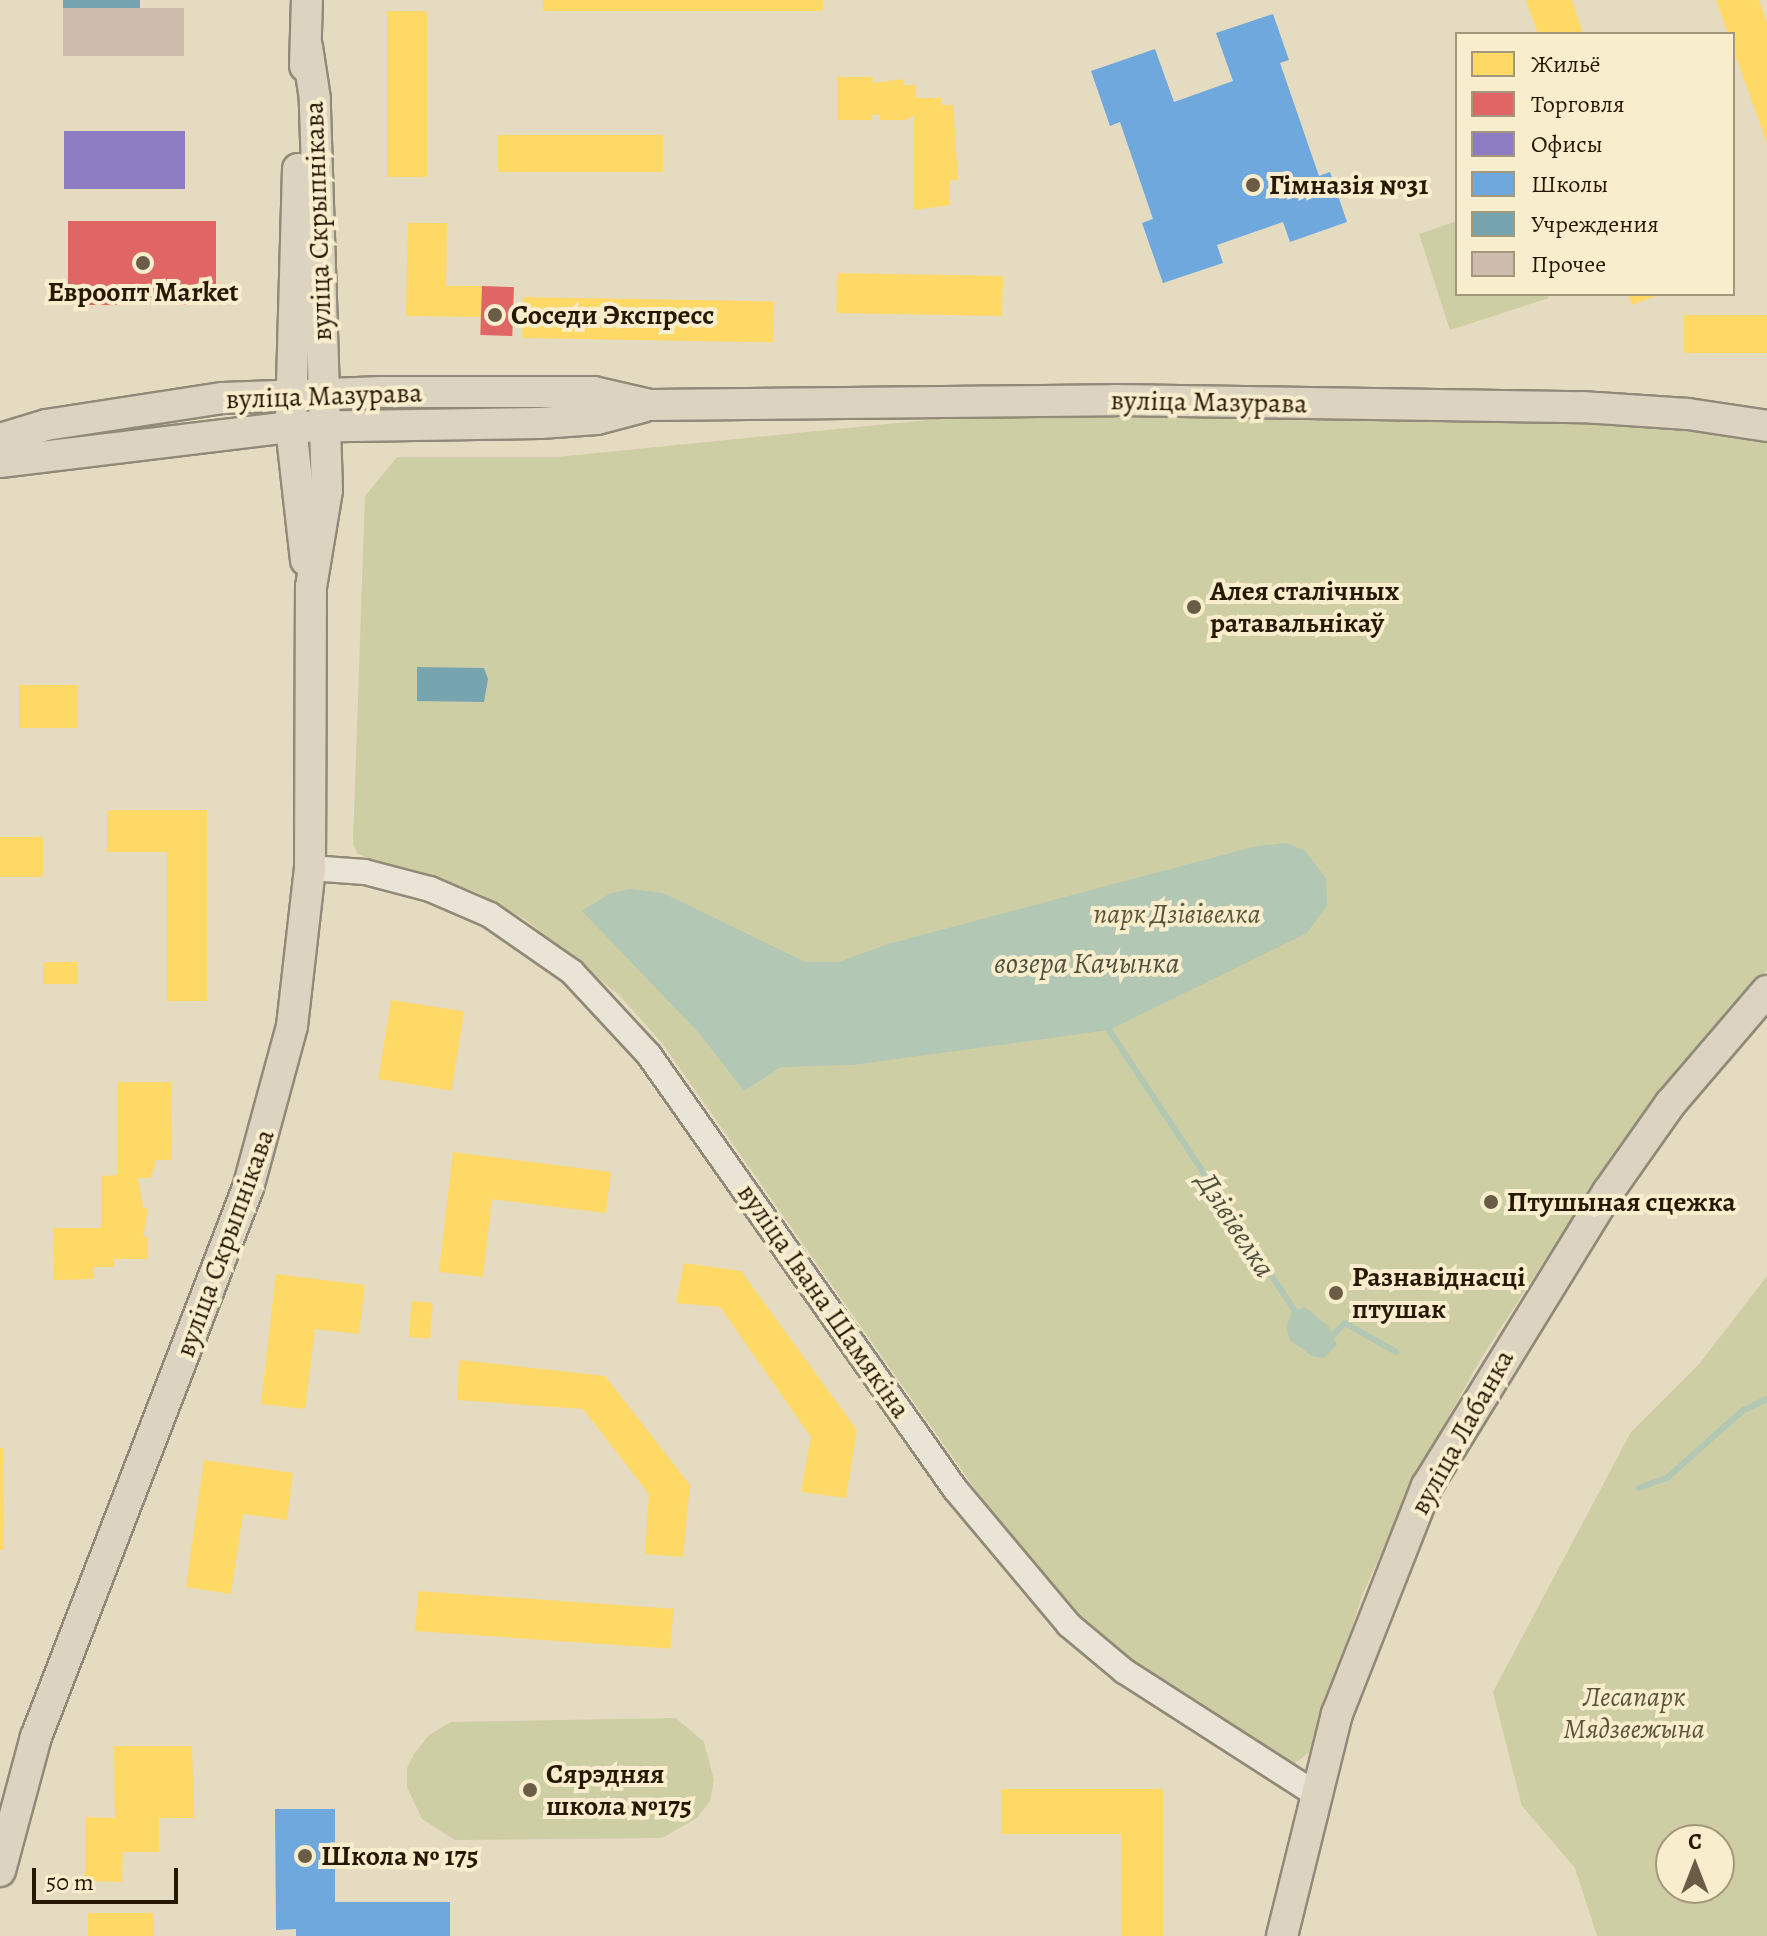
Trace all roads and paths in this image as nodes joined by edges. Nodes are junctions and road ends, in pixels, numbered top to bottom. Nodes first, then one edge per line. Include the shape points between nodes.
1 (307, 0) edge
2 (307, 47) junction
3 (324, 392) junction
4 (290, 393) junction
5 (650, 405) junction
6 (324, 425) junction
7 (1767, 426) edge
8 (291, 427) junction
9 (0, 439) edge
10 (0, 462) edge
11 (311, 587) junction
12 (310, 868) junction
13 (1767, 991) edge
14 (1314, 1793) junction
15 (0, 1871) edge
16 (1282, 1936) edge

1 - 2 main road, вуліца Скрыпнікава
2 - 3 main road, вуліца Скрыпнікава via 315,99
2 - 4 main road, вуліца Скрыпнікава via 299,113
3 - 4 main road, вуліца Мазурава
3 - 5 main road, вуліца Мазурава via 594,392
3 - 6 main road, вуліца Скрыпнікава
4 - 8 main road, вуліца Скрыпнікава
4 - 9 main road, вуліца Мазурава via 132,410
5 - 6 main road, вуліца Мазурава via 597,419 540,423
5 - 7 main road, вуліца Мазурава via 1115,400 1582,407
6 - 8 main road, вуліца Мазурава
6 - 11 main road, вуліца Скрыпнікава via 327,490
8 - 10 main road, вуліца Мазурава
8 - 11 main road, вуліца Скрыпнікава
11 - 12 main road, вуліца Скрыпнікава
12 - 14 street, вуліца Івана Шамякіна via 365,872 430,889 490,915 572,972 649,1055 955,1489 1069,1625 1124,1671
12 - 15 main road, вуліца Скрыпнікава via 292,1026 270,1119 149,1453 36,1737
13 - 14 main road, вуліца Лабанка via 1670,1104 1608,1192 1434,1473 1374,1611
14 - 16 main road, вуліца Лабанка

